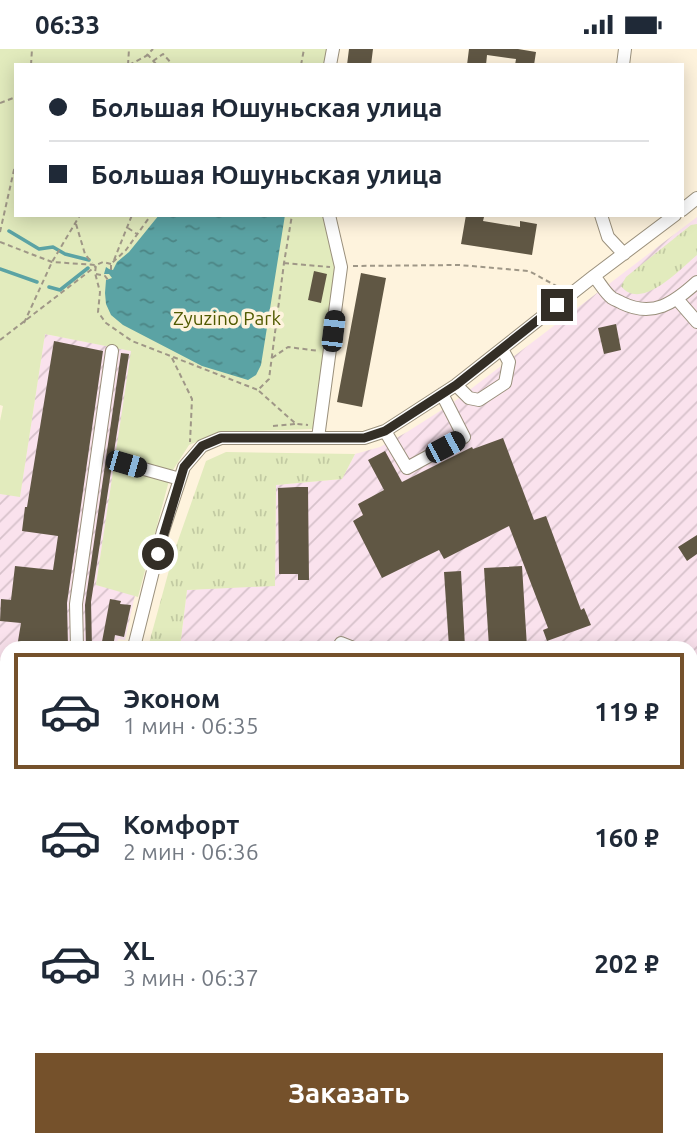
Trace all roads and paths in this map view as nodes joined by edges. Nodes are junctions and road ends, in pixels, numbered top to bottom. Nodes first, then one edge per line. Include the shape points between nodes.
1 (153, 49) edge
2 (146, 56) junction
3 (153, 61) joint
4 (133, 63) edge
5 (171, 63) edge
6 (14, 170) edge
7 (79, 217) edge
8 (131, 217) edge
9 (150, 217) edge
10 (292, 217) edge
11 (328, 217) edge
12 (602, 217) edge
13 (672, 217) edge
14 (76, 223) junction
15 (127, 227) junction
16 (0, 232) edge
17 (137, 234) junction
18 (0, 242) edge
19 (624, 254) junction
20 (52, 262) junction
21 (112, 263) junction
22 (284, 263) junction
23 (92, 265) junction
24 (96, 265) junction
25 (341, 267) junction
26 (111, 270) dead end
27 (96, 273) junction
28 (594, 276) junction
29 (108, 280) dead end
30 (697, 282) edge
31 (561, 288) dead end
32 (677, 299) junction
33 (697, 322) edge
34 (23, 323) junction
35 (0, 340) edge
36 (502, 349) junction
37 (112, 351) dead end
38 (330, 352) junction
39 (171, 357) junction
40 (271, 359) junction
41 (456, 385) junction
42 (258, 390) junction
43 (442, 394) junction
44 (296, 424) junction
45 (272, 426) dead end
46 (385, 431) junction
47 (319, 432) junction
48 (190, 447) dead end
49 (126, 464) dead end
50 (180, 479) junction
51 (77, 641) edge
52 (136, 641) edge

1 - 2 path
2 - 3 path
2 - 4 path
3 - 5 path via 163,54
6 - 16 path
7 - 14 path
8 - 15 path
9 - 17 path
10 - 22 path
11 - 25 street
12 - 19 street via 608,237
13 - 19 street
14 - 20 path
14 - 23 path
15 - 17 path
15 - 21 path
17 - 21 path
18 - 20 path
19 - 28 street
20 - 23 path
20 - 34 path
21 - 24 path
21 - 26 path
22 - 25 path
22 - 40 path
23 - 24 path
24 - 27 path
24 - 34 path
25 - 31 path via 459,265 530,271
25 - 38 street
27 - 29 path
27 - 39 path via 98,312 106,323 132,341
28 - 32 street via 611,297 631,307 649,310
28 - 36 street
30 - 32 street
32 - 33 street
34 - 35 path
36 - 41 street
36 - 41 street via 509,362 505,383 479,400 469,398
37 - 51 street via 76,604
38 - 40 path via 288,347
38 - 47 street
39 - 42 path
39 - 48 path via 192,399
40 - 42 path via 269,379
41 - 43 street
42 - 44 path
43 - 46 street
43 - 46 street via 464,437 407,468
44 - 45 path
44 - 47 path
46 - 47 street via 364,438
47 - 50 street via 221,438 202,446
49 - 50 street
50 - 52 street

